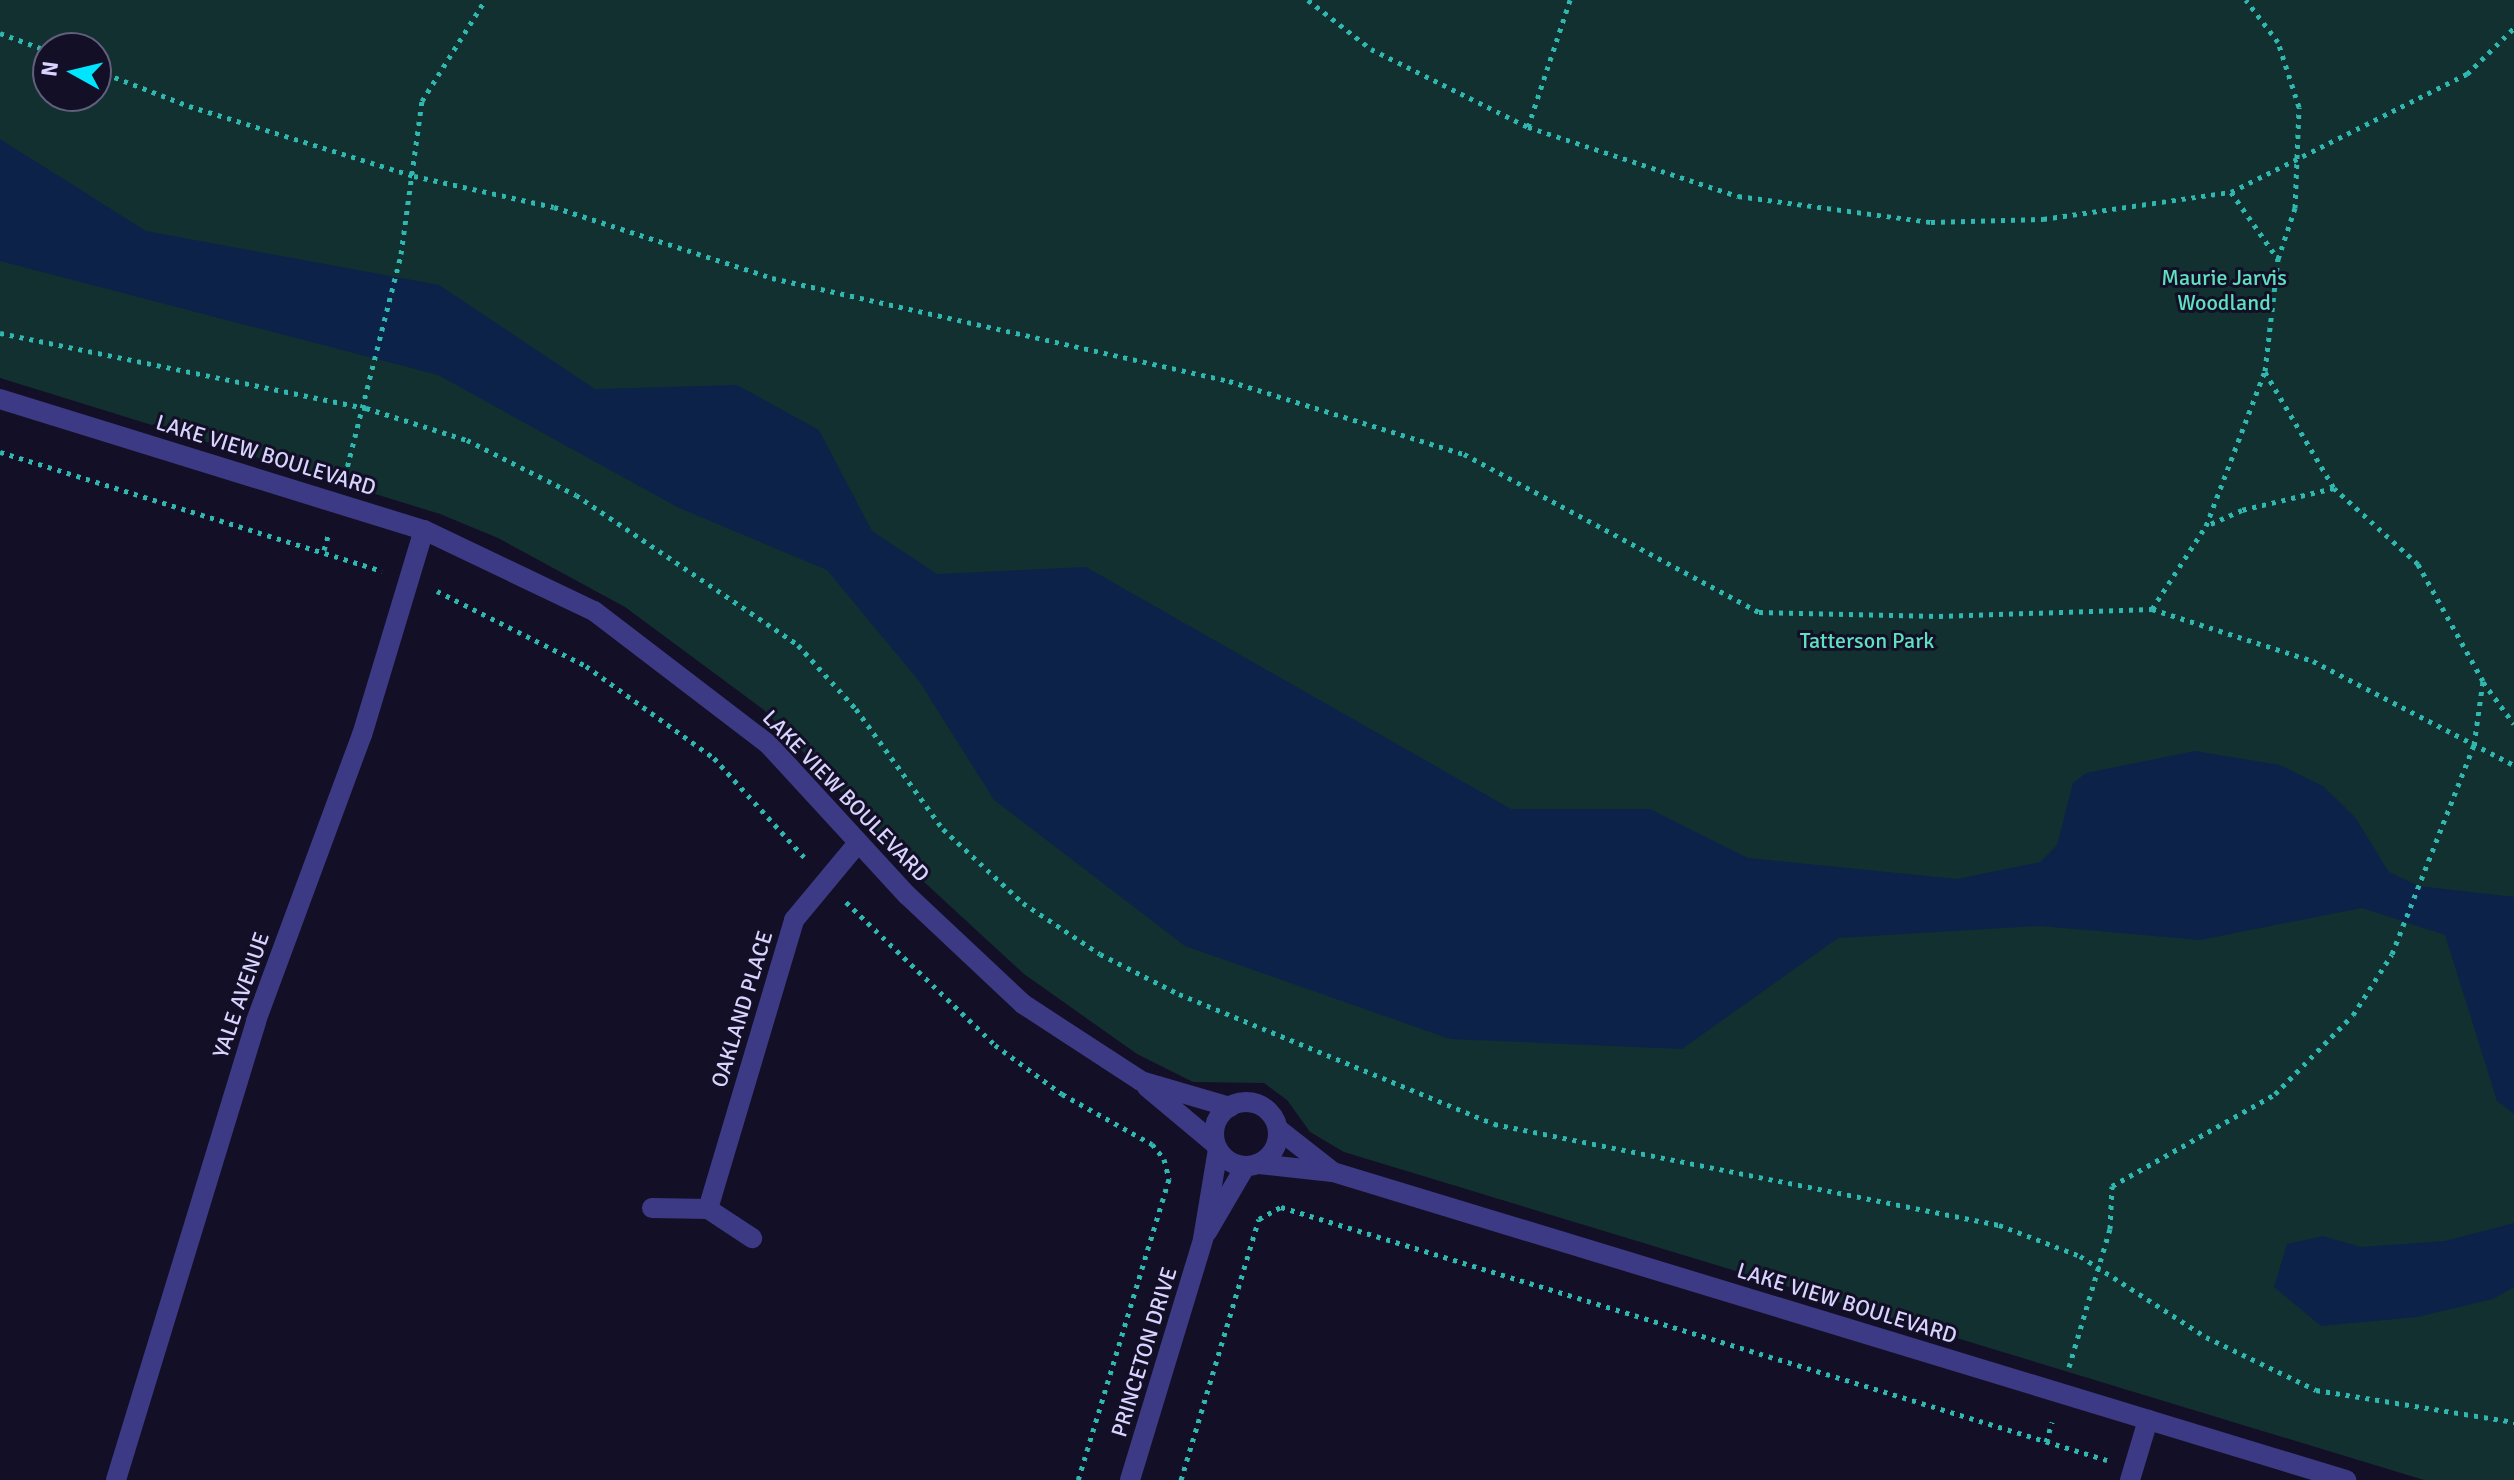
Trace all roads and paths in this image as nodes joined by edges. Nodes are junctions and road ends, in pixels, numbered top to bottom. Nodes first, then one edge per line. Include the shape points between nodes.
1 (485, 0) edge
2 (1308, 0) edge
3 (1570, 0) edge
4 (2246, 0) edge
5 (2514, 28) edge
6 (0, 33) edge
7 (32, 45) edge
8 (112, 76) edge
9 (1528, 127) junction
10 (2301, 158) junction
11 (414, 176) junction
12 (2231, 192) junction
13 (2278, 259) junction
14 (0, 333) edge
15 (2265, 371) junction
16 (0, 399) edge
17 (366, 408) junction
18 (0, 452) edge
19 (2334, 488) junction
20 (338, 501) junction
21 (2206, 526) junction
22 (424, 530) junction
23 (324, 550) junction
24 (409, 581) junction
25 (2152, 609) junction
26 (2483, 681) junction
27 (2514, 724) edge
28 (2474, 745) junction
29 (2514, 765) edge
30 (858, 843) junction
31 (823, 878) junction
32 (1141, 1081) junction
33 (1230, 1107) junction
34 (1278, 1129) junction
35 (1217, 1146) junction
36 (1252, 1165) junction
37 (1333, 1172) junction
38 (652, 1208) dead end
39 (708, 1209) junction
40 (752, 1238) dead end
41 (1203, 1239) junction
42 (2100, 1267) junction
43 (2061, 1393) junction
44 (2148, 1420) junction
45 (2514, 1422) edge
46 (2046, 1442) junction
47 (2132, 1474) edge
48 (116, 1480) edge
49 (1078, 1480) edge
50 (1130, 1480) edge
51 (1181, 1480) edge
52 (2346, 1480) edge

1 - 11 path via 422,101
2 - 9 path via 1371,49
3 - 9 path
4 - 10 path via 2278,42 2299,107
5 - 10 path via 2467,74
6 - 7 path
8 - 11 path via 189,106
9 - 12 path via 1738,196 1931,222 2043,219
10 - 12 path
10 - 13 path via 2295,208
11 - 17 path
11 - 25 path via 554,207 772,278 1229,381 1464,454 1759,612 1939,616
12 - 13 path
13 - 15 path
14 - 17 path
15 - 19 path
15 - 21 path
16 - 20 street, LAKE VIEW BOULEVARD
17 - 20 path
17 - 42 path via 467,440 576,495 798,645 856,709 943,829 982,869 1061,929 1133,973 1494,1124 1935,1209 2045,1240
18 - 23 path
19 - 21 path via 2242,510
19 - 26 path via 2418,564
20 - 22 street, LAKE VIEW BOULEVARD
20 - 23 path
21 - 25 path
22 - 24 street, YALE AVENUE
22 - 30 street, LAKE VIEW BOULEVARD via 540,581 631,635 769,745
23 - 24 path
24 - 31 path via 510,622 586,666 714,758
24 - 48 street, YALE AVENUE via 341,798 256,1021
25 - 28 path via 2313,661
26 - 27 path
26 - 28 path
28 - 29 path
28 - 42 path via 2405,923 2374,984 2300,1073 2275,1094 2112,1186
30 - 31 street, OAKLAND PLACE
30 - 32 street, LAKE VIEW BOULEVARD via 1023,1004
31 - 39 street, OAKLAND PLACE via 794,920
31 - 49 path via 995,1045 1062,1094 1152,1144 1164,1159 1169,1179
32 - 33 street, LAKE VIEW BOULEVARD
32 - 35 street, LAKE VIEW BOULEVARD
33 - 34 street via 1260,1105
33 - 35 street via 1216,1123
34 - 36 street via 1274,1150
34 - 37 street, LAKE VIEW BOULEVARD
35 - 36 street
35 - 41 street, PRINCETON DRIVE
36 - 37 street, LAKE VIEW BOULEVARD
36 - 41 street, PRINCETON DRIVE
37 - 43 street, LAKE VIEW BOULEVARD
38 - 39 street
39 - 40 street
41 - 50 street, PRINCETON DRIVE
42 - 43 path
42 - 45 path via 2206,1337 2316,1390
43 - 44 street, LAKE VIEW BOULEVARD
43 - 46 path
44 - 47 street
44 - 52 street, LAKE VIEW BOULEVARD
46 - 47 path
46 - 51 path via 1281,1207 1259,1219

